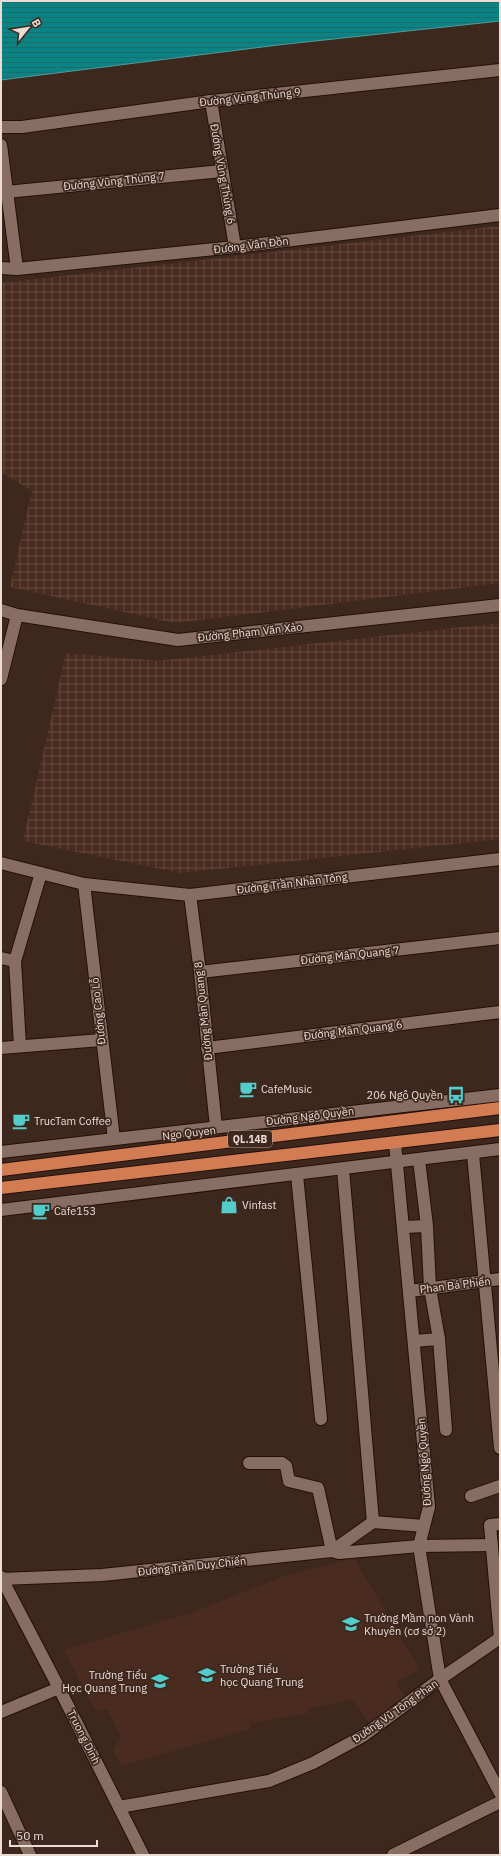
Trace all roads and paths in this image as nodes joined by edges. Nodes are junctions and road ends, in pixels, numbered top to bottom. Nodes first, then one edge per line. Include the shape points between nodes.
1 (500, 70) edge
2 (211, 101) junction
3 (1, 127) edge
4 (1, 145) edge
5 (222, 171) junction
6 (6, 192) junction
7 (500, 215) edge
8 (235, 247) junction
9 (1, 268) edge
10 (17, 269) junction
11 (500, 605) edge
12 (1, 610) edge
13 (17, 615) junction
14 (1, 679) edge
15 (500, 858) edge
16 (1, 863) edge
17 (41, 872) junction
18 (84, 884) junction
19 (190, 895) junction
20 (500, 938) edge
21 (1, 958) edge
22 (15, 962) junction
23 (200, 972) junction
24 (500, 1012) edge
25 (101, 1040) junction
26 (20, 1046) junction
27 (1, 1048) edge
28 (207, 1048) junction
29 (500, 1095) edge
30 (500, 1108) edge
31 (216, 1127) junction
32 (500, 1130) edge
33 (114, 1139) junction
34 (395, 1143) junction
35 (500, 1149) edge
36 (1, 1152) edge
37 (473, 1154) junction
38 (419, 1160) junction
39 (397, 1162) junction
40 (343, 1169) junction
41 (1, 1170) edge
42 (297, 1175) junction
43 (1, 1188) edge
44 (1, 1210) edge
45 (427, 1226) junction
46 (403, 1227) junction
47 (500, 1279) edge
48 (486, 1281) junction
49 (430, 1288) junction
50 (410, 1291) junction
51 (439, 1339) junction
52 (414, 1341) junction
53 (321, 1419) dead end
54 (446, 1430) dead end
55 (500, 1448) edge
56 (248, 1463) dead end
57 (500, 1486) edge
58 (471, 1496) dead end
59 (373, 1522) junction
60 (495, 1525) edge
61 (424, 1526) junction
62 (492, 1545) junction
63 (419, 1546) junction
64 (332, 1551) junction
65 (1, 1578) edge
66 (500, 1638) edge
67 (440, 1679) junction
68 (59, 1688) junction
69 (1, 1712) edge
70 (1, 1792) edge
71 (500, 1793) edge
72 (500, 1802) edge
73 (119, 1807) junction
74 (30, 1855) edge
75 (143, 1855) edge
76 (393, 1855) edge

1 - 2 street, Đường Vũng Thùng 9
2 - 3 street, Đường Vũng Thùng 9 via 22,127
2 - 5 street, Đường Vũng Thùng 6
4 - 6 street
5 - 6 street, Đường Vũng Thùng 7
5 - 8 street, Đường Vũng Thùng 6
6 - 10 street
7 - 8 street, Đường Vân Đồn
8 - 10 street, Đường Vân Đồn
9 - 10 street, Đường Vân Đồn
11 - 13 street, Đường Phạm Văn Xảo via 178,640
12 - 13 street, Đường Phạm Văn Xảo
13 - 14 street
15 - 19 street, Đường Trần Nhân Tông
16 - 17 street, Đường Trần Nhân Tông
17 - 18 street, Đường Trần Nhân Tông
17 - 22 street
18 - 19 street, Đường Trần Nhân Tông
18 - 25 street, Đường Cao Lỗ
19 - 23 street, Đường Mân Quang 8
20 - 23 street, Đường Mân Quang 7
21 - 22 street
22 - 26 street
23 - 28 street, Đường Mân Quang 8
24 - 28 street, Đường Mân Quang 6
25 - 26 street
25 - 33 street, Đường Cao Lỗ
26 - 27 street
28 - 31 street, Đường Mân Quang 8
29 - 31 street, Đường Ngô Quyền
30 - 41 highway, Ngo Quyen / QL.14B
31 - 33 street, Đường Ngô Quyền
32 - 34 highway, QL.14B
33 - 36 street, Đường Ngô Quyền
34 - 39 street, Đường Ngô Quyền
34 - 43 highway, QL.14B
35 - 37 street
37 - 38 street
37 - 48 street
38 - 39 street
38 - 45 street
39 - 40 street
39 - 46 street, Đường Ngô Quyền
40 - 42 street
40 - 59 street
42 - 44 street
42 - 53 street
45 - 46 street
45 - 49 street
46 - 50 street, Đường Ngô Quyền
47 - 48 street, Phan Bá Phiến
48 - 49 street, Phan Bá Phiến
48 - 55 street
49 - 50 street, Phan Bá Phiến
49 - 51 street
50 - 52 street, Đường Ngô Quyền
51 - 52 street
51 - 54 street
52 - 61 street, Đường Ngô Quyền via 429,1507
56 - 64 street via 282,1463 286,1466 289,1481 318,1488
57 - 58 street
59 - 61 street
59 - 64 street, Đường Trần Duy Chiến
60 - 62 street
61 - 63 street, Đường Ngô Quyền
62 - 63 street
62 - 66 street
63 - 64 street via 342,1553
63 - 67 street, Đường Ngô Quyền
64 - 65 street, Đường Trần Duy Chiến via 102,1575
65 - 68 street, Truong Dinh
66 - 67 street, Đường Vũ Tông Phan
67 - 71 street, Đường Ngô Quyền
67 - 73 street, Đường Vũ Tông Phan via 363,1736 312,1763 269,1780
68 - 69 street
68 - 73 street, Truong Dinh
70 - 74 street
72 - 76 street
73 - 75 street, Truong Dinh

